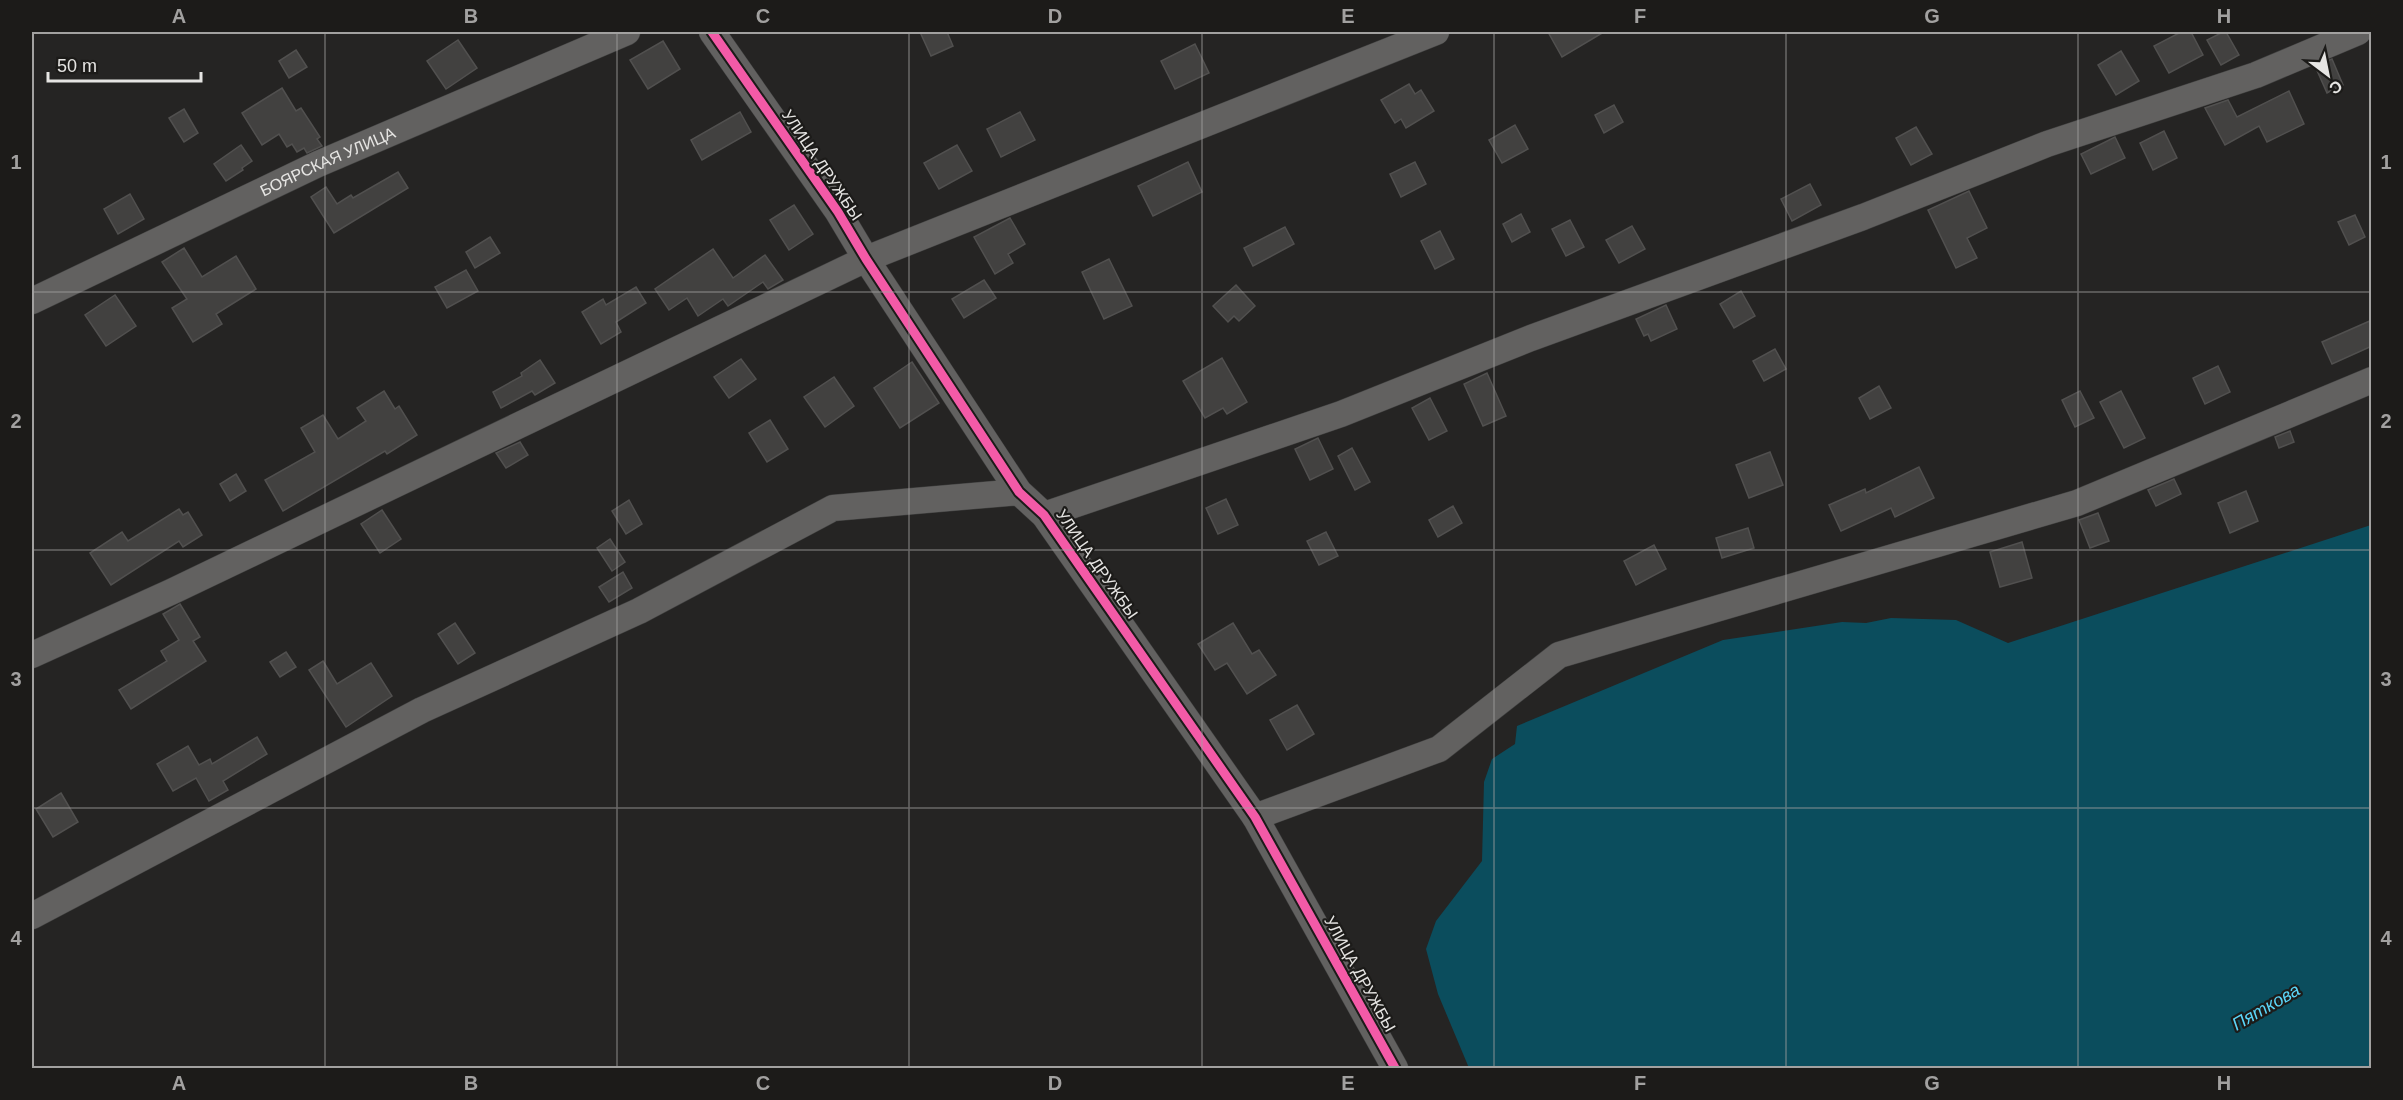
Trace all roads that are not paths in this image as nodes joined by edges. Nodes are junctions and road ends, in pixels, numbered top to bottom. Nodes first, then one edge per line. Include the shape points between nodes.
1 (627, 32) edge
2 (712, 32) edge
3 (1436, 32) edge
4 (2358, 32) edge
5 (866, 259) junction
6 (32, 301) edge
7 (2372, 380) edge
8 (1019, 492) junction
9 (1044, 515) junction
10 (32, 655) edge
11 (1255, 817) junction
12 (32, 916) edge
13 (1395, 1068) edge

1 - 6 street, БОЯРСКАЯ УЛИЦА via 318,165
2 - 5 street, УЛИЦА ДРУЖБЫ via 838,212
3 - 5 street
4 - 9 street via 2256,75 2047,144 1863,217 1531,338 1341,414
5 - 8 street, УЛИЦА ДРУЖБЫ
5 - 10 street
7 - 11 street via 2077,503 1559,655 1439,749
8 - 9 street, УЛИЦА ДРУЖБЫ
8 - 12 street via 833,508 639,611 422,710
9 - 11 street, УЛИЦА ДРУЖБЫ
11 - 13 street, УЛИЦА ДРУЖБЫ

